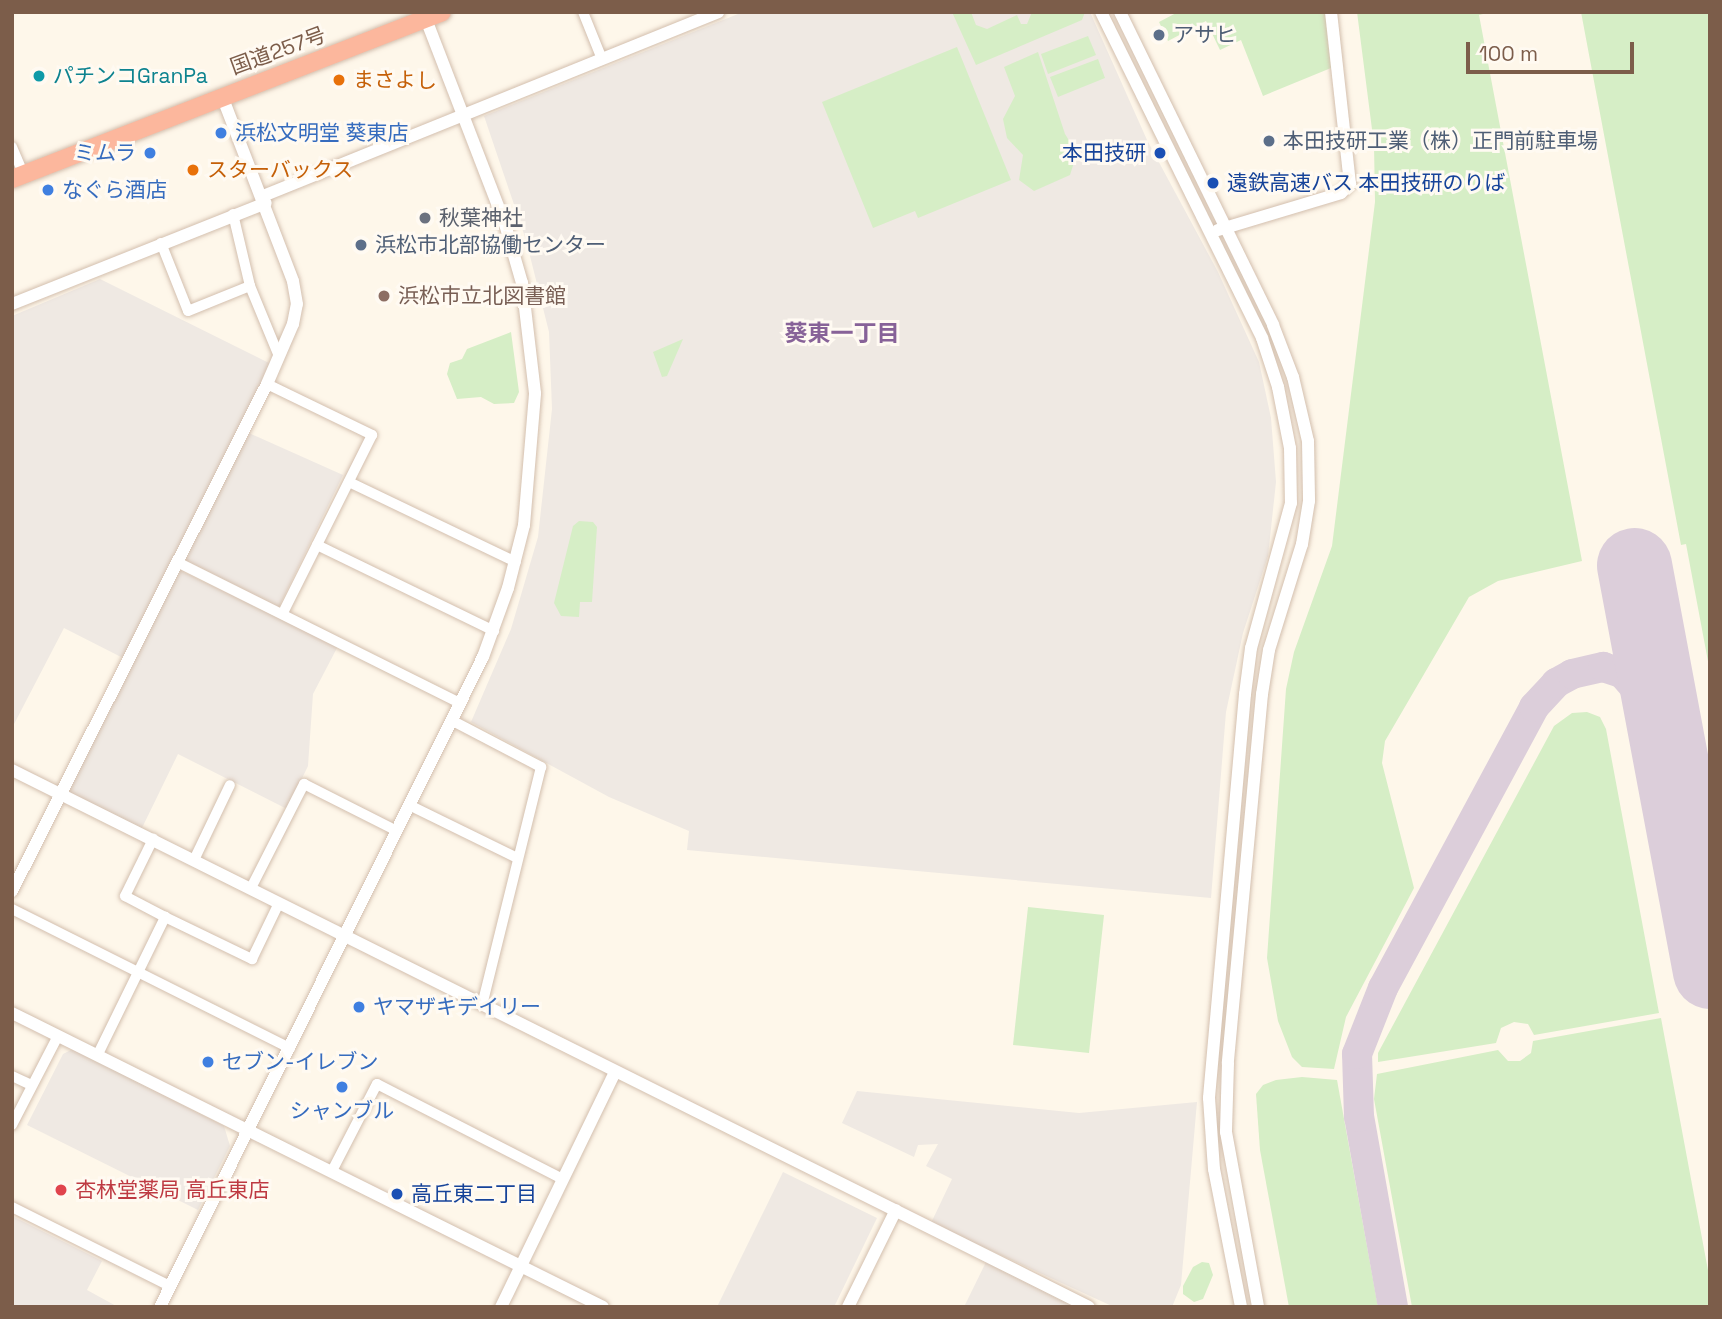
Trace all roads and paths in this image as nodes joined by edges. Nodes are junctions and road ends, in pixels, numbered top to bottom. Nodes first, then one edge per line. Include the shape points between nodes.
1 (583, 12) edge
2 (718, 12) edge
3 (1101, 12) edge
4 (1120, 12) edge
5 (1331, 12) edge
6 (434, 15) edge
7 (602, 59) junction
8 (222, 96) junction
9 (465, 114) junction
10 (12, 147) edge
11 (18, 177) edge
12 (264, 199) junction
13 (233, 214) junction
14 (1222, 226) junction
15 (1210, 236) junction
16 (161, 243) junction
17 (250, 286) junction
18 (12, 303) edge
19 (278, 354) junction
20 (267, 384) junction
21 (349, 482) junction
22 (317, 545) junction
23 (177, 562) junction
24 (516, 562) junction
25 (283, 613) junction
26 (494, 631) junction
27 (460, 703) junction
28 (452, 720) junction
29 (12, 769) edge
30 (230, 785) dead end
31 (61, 794) junction
32 (409, 804) junction
33 (397, 831) junction
34 (153, 839) junction
35 (517, 858) junction
36 (194, 860) junction
37 (251, 888) junction
38 (12, 891) edge
39 (279, 903) junction
40 (12, 909) edge
41 (165, 917) junction
42 (346, 936) junction
43 (137, 972) junction
44 (482, 1005) junction
45 (12, 1013) edge
46 (58, 1036) junction
47 (289, 1048) junction
48 (97, 1054) junction
49 (615, 1072) junction
50 (12, 1076) edge
51 (31, 1085) junction
52 (12, 1125) edge
53 (249, 1132) junction
54 (331, 1171) junction
55 (563, 1179) junction
56 (12, 1208) edge
57 (896, 1210) junction
58 (521, 1266) junction
59 (170, 1286) junction
60 (160, 1307) edge
61 (501, 1307) edge
62 (603, 1307) edge
63 (848, 1307) edge
64 (1089, 1307) edge
65 (1241, 1307) edge
66 (1258, 1307) edge

1 - 7 street
2 - 7 street
3 - 15 street
4 - 14 street
5 - 14 street via 1350,184 1341,193
6 - 8 highway, 国道257号
6 - 9 street
7 - 9 street
8 - 11 highway, 国道257号
8 - 12 street
9 - 12 street
9 - 24 street via 512,247 532,344 535,436
10 - 11 street
12 - 13 street
12 - 19 street via 297,304
13 - 16 street
13 - 17 street
14 - 15 street
14 - 66 street via 1273,325 1293,376 1308,441 1309,501 1302,544 1269,650 1262,694 1228,1063 1226,1132
15 - 65 street via 1262,338 1290,448 1291,503 1251,648 1245,694 1209,1098 1214,1169
16 - 17 street via 188,311
16 - 18 street
17 - 19 street
19 - 20 street
20 - 21 street via 372,435
20 - 23 street
21 - 22 street
21 - 24 street
22 - 25 street
22 - 26 street
23 - 25 street
23 - 31 street
24 - 26 street
25 - 27 street
26 - 27 street
27 - 28 street
28 - 32 street
28 - 35 street via 541,767
29 - 31 street
30 - 36 street
31 - 34 street
31 - 38 street
32 - 33 street
32 - 35 street
33 - 37 street via 303,784
33 - 42 street
34 - 36 street
34 - 41 street via 125,896
35 - 44 street
36 - 37 street
37 - 39 street
39 - 41 street via 252,959
39 - 42 street
40 - 43 street
41 - 43 street
42 - 44 street
42 - 47 street
43 - 47 street
43 - 48 street
44 - 49 street
45 - 46 street
46 - 48 street
46 - 51 street
47 - 53 street
48 - 53 street
49 - 55 street
49 - 57 street
50 - 51 street
51 - 52 street
53 - 54 street
53 - 59 street
54 - 55 street via 377,1084
54 - 58 street
55 - 58 street
56 - 59 street
57 - 63 street
57 - 64 street
58 - 61 street
58 - 62 street
59 - 60 street

